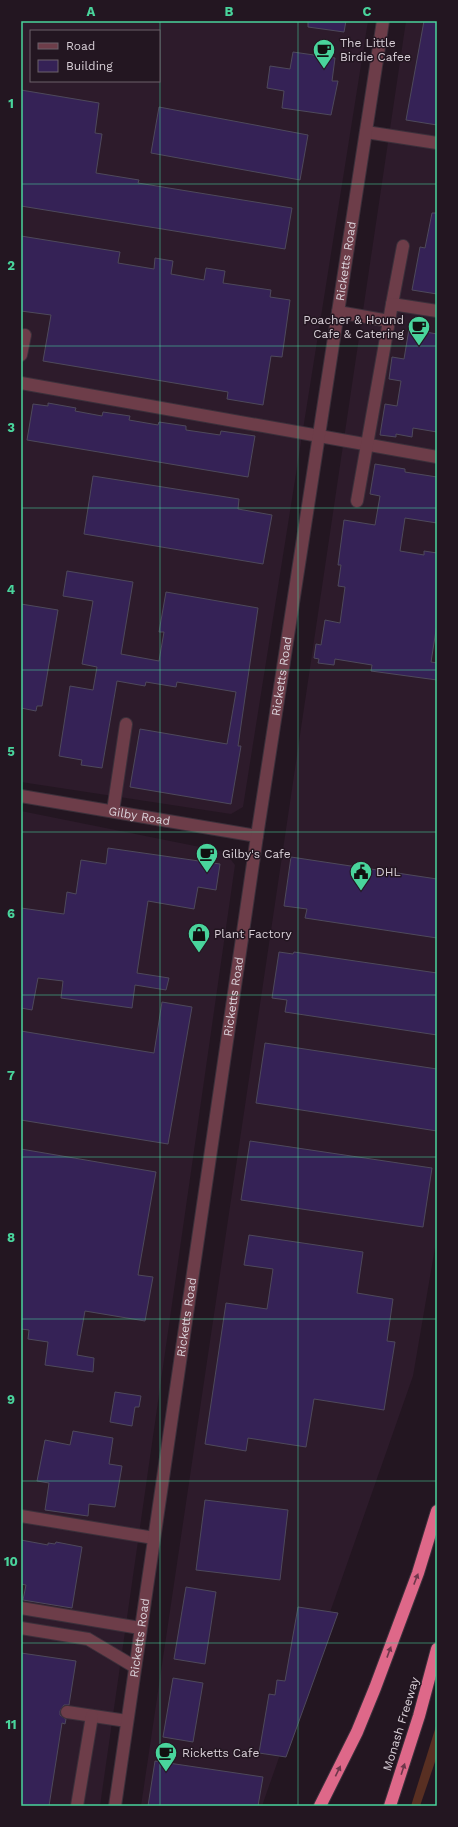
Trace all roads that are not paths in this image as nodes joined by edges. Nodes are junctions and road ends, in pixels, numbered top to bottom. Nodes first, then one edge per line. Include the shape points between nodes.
1 (383, 21) edge
2 (366, 132) junction
3 (437, 143) edge
4 (403, 246) dead end
5 (392, 304) junction
6 (338, 312) junction
7 (437, 312) edge
8 (389, 321) junction
9 (25, 335) dead end
10 (21, 355) edge
11 (21, 383) edge
12 (319, 437) junction
13 (366, 445) junction
14 (437, 457) edge
15 (356, 501) dead end
16 (126, 724) dead end
17 (21, 796) edge
18 (113, 812) junction
19 (257, 836) junction
20 (437, 1511) edge
21 (21, 1516) edge
22 (154, 1538) junction
23 (21, 1608) edge
24 (21, 1628) edge
25 (140, 1628) junction
26 (437, 1650) edge
27 (134, 1667) junction
28 (67, 1712) dead end
29 (92, 1716) junction
30 (127, 1721) junction
31 (77, 1806) edge
32 (115, 1806) edge
33 (320, 1806) edge
34 (390, 1806) edge

1 - 2 street, Ricketts Road
2 - 3 street
2 - 6 street, Ricketts Road
4 - 5 street
5 - 7 street
5 - 8 street
6 - 8 street
6 - 12 street, Ricketts Road
8 - 13 street
9 - 10 street
11 - 12 street
12 - 13 street
12 - 19 street, Ricketts Road
13 - 14 street
13 - 15 street
16 - 18 street
17 - 18 street, Gilby Road
18 - 19 street, Gilby Road
19 - 22 street, Ricketts Road
33 -> 20 highway via 357,1732 375,1688 418,1573
21 - 22 street
22 - 25 street, Ricketts Road
23 - 25 street
24 - 27 street via 88,1639
25 - 27 street, Ricketts Road
34 -> 26 highway, Monash Freeway
27 - 30 street, Ricketts Road
28 - 29 street
29 - 30 street
29 - 31 street
30 - 32 street, Ricketts Road

